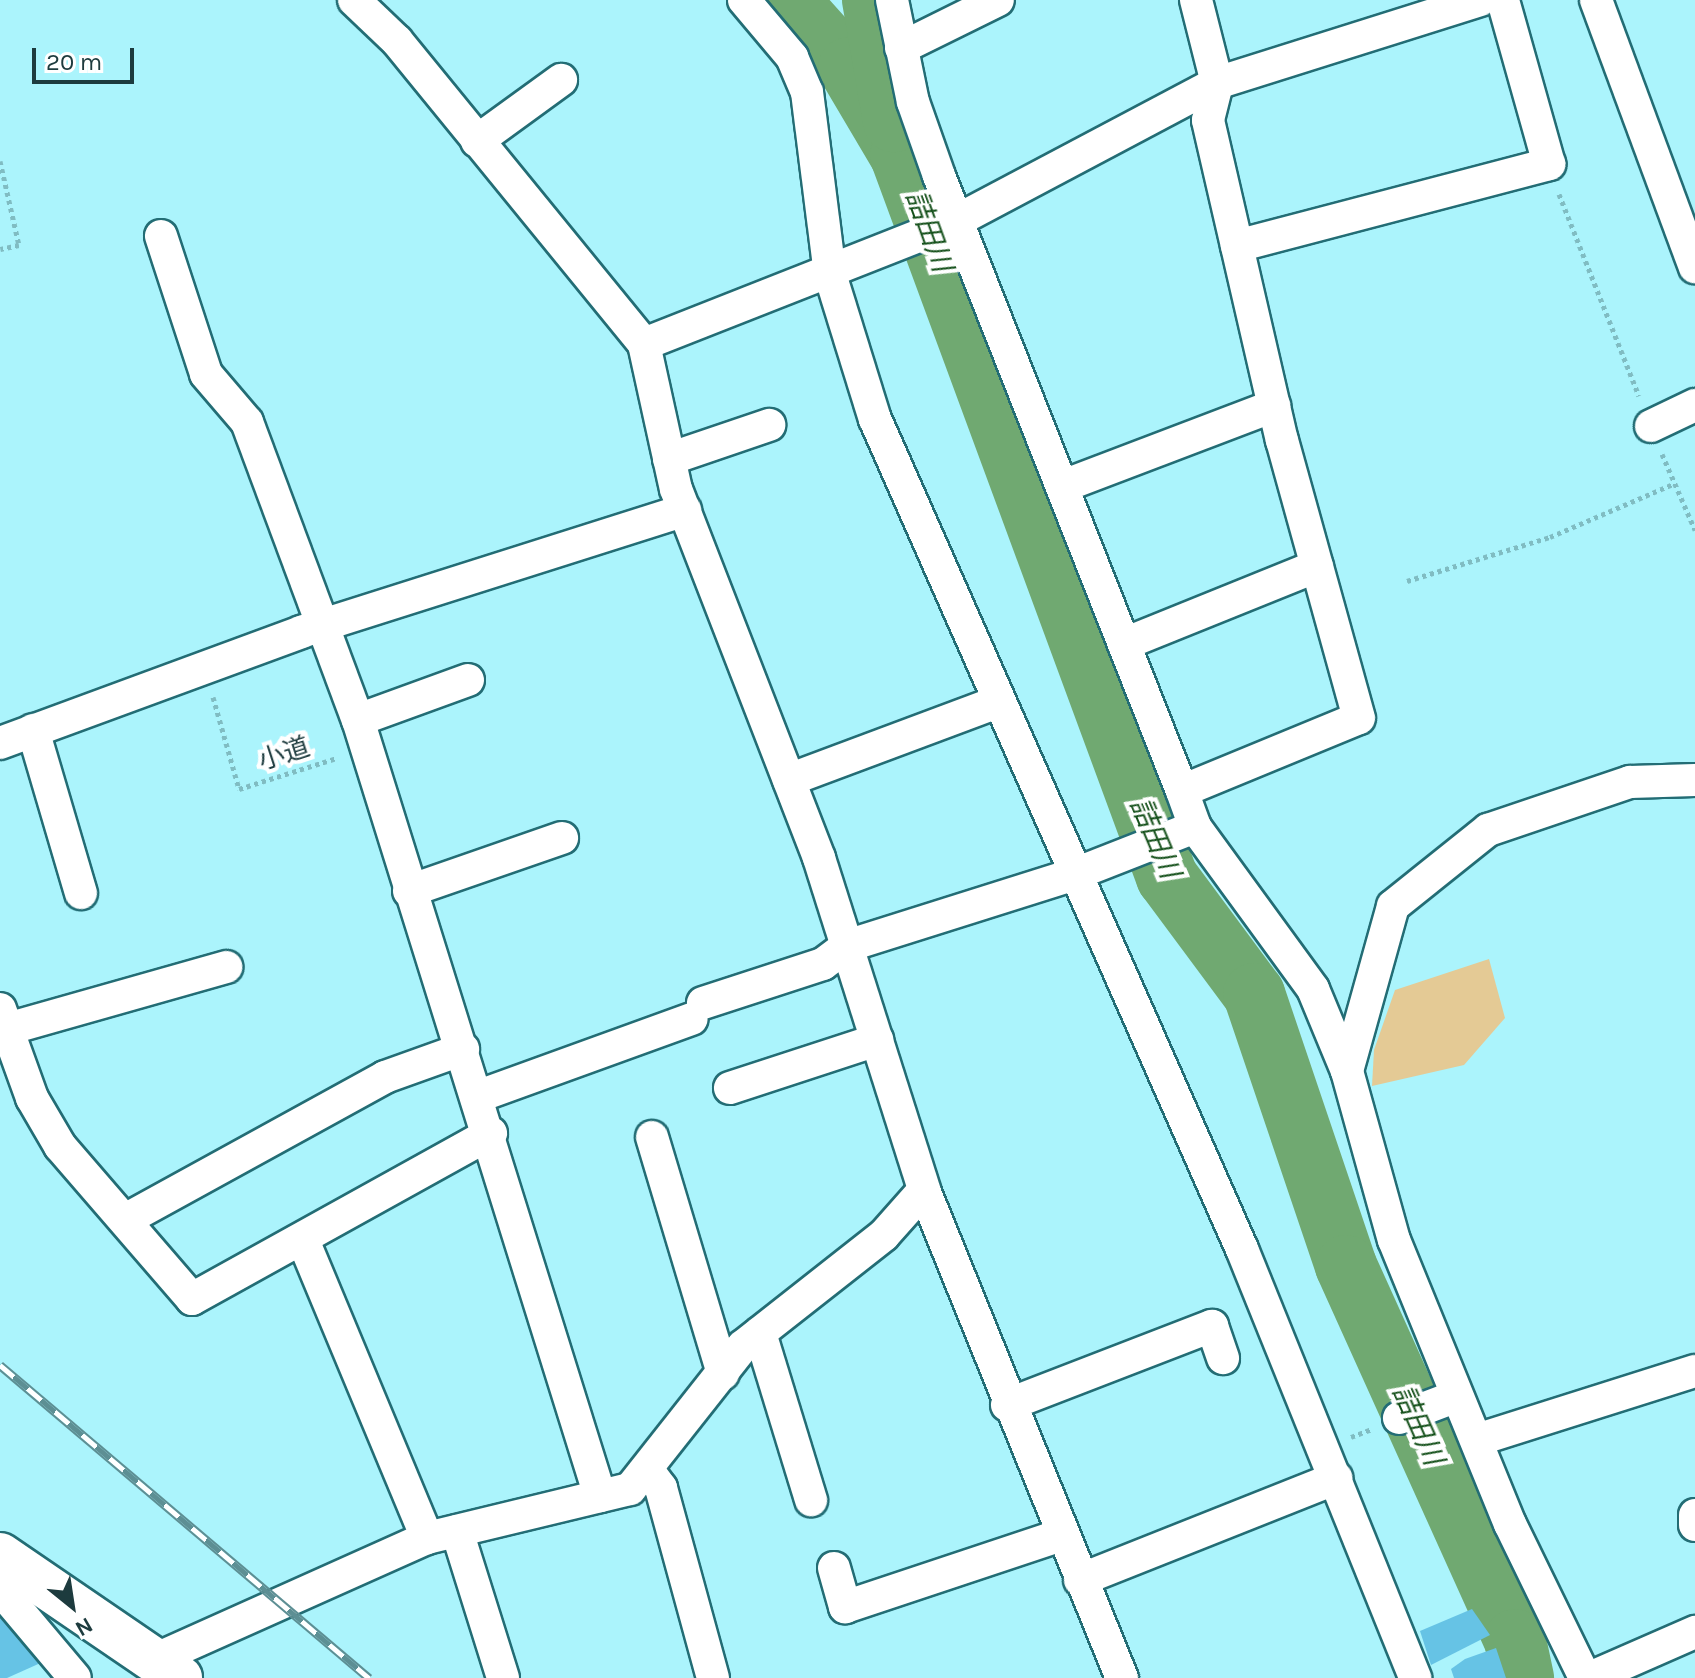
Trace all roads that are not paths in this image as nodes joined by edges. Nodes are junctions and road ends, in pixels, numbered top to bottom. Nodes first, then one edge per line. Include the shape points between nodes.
1 (354, 0) edge
2 (744, 0) edge
3 (892, 0) edge
4 (998, 0) edge
5 (1196, 0) edge
6 (1480, 0) edge
7 (1503, 0) edge
8 (1596, 0) edge
9 (901, 48) junction
10 (561, 80) dead end
11 (1217, 83) junction
12 (477, 141) junction
13 (953, 222) junction
14 (161, 236) dead end
15 (1237, 246) junction
16 (1695, 267) edge
17 (830, 274) junction
18 (644, 344) junction
19 (1695, 405) edge
20 (1274, 406) junction
21 (769, 425) dead end
22 (1651, 426) road end
23 (669, 459) junction
24 (1063, 486) junction
25 (685, 510) junction
26 (1317, 566) junction
27 (322, 625) junction
28 (1124, 644) junction
29 (468, 680) dead end
30 (998, 702) junction
31 (358, 720) junction
32 (33, 730) junction
33 (0, 743) edge
34 (789, 780) junction
35 (1695, 780) edge
36 (1182, 791) junction
37 (1195, 827) junction
38 (562, 838) dead end
39 (1075, 874) junction
40 (409, 891) junction
41 (81, 893) dead end
42 (847, 946) junction
43 (226, 967) dead end
44 (4, 1019) edge
45 (877, 1040) junction
46 (463, 1049) junction
47 (1347, 1071) junction
48 (730, 1088) dead end
49 (479, 1096) junction
50 (491, 1133) junction
51 (652, 1137) dead end
52 (924, 1190) junction
53 (125, 1220) junction
54 (303, 1240) junction
55 (760, 1333) junction
56 (1223, 1358) dead end
57 (1695, 1371) edge
58 (723, 1374) junction
59 (1457, 1396) junction
60 (1007, 1405) junction
61 (1399, 1418) road end
62 (1480, 1439) junction
63 (649, 1472) junction
64 (1336, 1478) junction
65 (600, 1496) junction
66 (811, 1500) dead end
67 (1695, 1515) edge
68 (1695, 1525) edge
69 (442, 1535) junction
70 (1061, 1535) junction
71 (0, 1555) edge
72 (834, 1568) dead end
73 (1080, 1580) junction
74 (0, 1589) edge
75 (1695, 1632) edge
76 (167, 1669) edge
77 (75, 1678) edge
78 (503, 1678) edge
79 (713, 1678) edge
80 (1122, 1678) edge
81 (1415, 1678) edge
82 (1588, 1678) edge

1 - 12 street
2 - 17 street via 792,57 807,92
3 - 9 street
4 - 9 street
5 - 11 street
6 - 11 street
7 - 15 street via 1549,164
8 - 16 street
9 - 13 street
10 - 12 street
11 - 13 street
11 - 15 street via 1208,120
12 - 18 street
13 - 17 street
13 - 24 street
14 - 27 street via 206,374 247,422
15 - 20 street
17 - 18 street
17 - 30 street via 875,419
18 - 23 street
19 - 22 street
20 - 24 street
20 - 26 street
21 - 23 street
23 - 25 street
24 - 28 street
25 - 27 street
25 - 34 street
26 - 28 street
26 - 36 street via 1359,718
27 - 31 street
27 - 32 street
28 - 36 street
29 - 31 street
30 - 34 street
30 - 39 street
31 - 40 street
32 - 33 street
32 - 41 street
34 - 42 street
35 - 47 street via 1630,782 1488,830 1393,906
36 - 37 street
37 - 39 street
37 - 47 street via 1313,989
38 - 40 street
39 - 42 street
39 - 64 street
40 - 46 street
42 - 45 street
42 - 49 street via 823,964
43 - 44 street
44 - 53 street via 60,1146
45 - 48 street
45 - 52 street
46 - 49 street
46 - 53 street via 385,1077
47 - 59 street via 1394,1240
49 - 50 street
50 - 54 street
50 - 65 street
51 - 58 street
52 - 55 street via 884,1235
52 - 60 street
53 - 54 street via 192,1299
54 - 69 street
55 - 58 street
55 - 66 street
56 - 60 street via 1212,1326
57 - 62 street
58 - 63 street
59 - 61 street
59 - 62 street
60 - 70 street
62 - 82 street via 1510,1524
63 - 65 street via 630,1489
63 - 79 street via 661,1488
64 - 73 street
64 - 81 street
65 - 69 street
67 - 68 street
69 - 76 street
69 - 78 street
70 - 72 street via 845,1607
70 - 73 street
71 - 76 street
73 - 80 street
74 - 77 street
75 - 82 street

